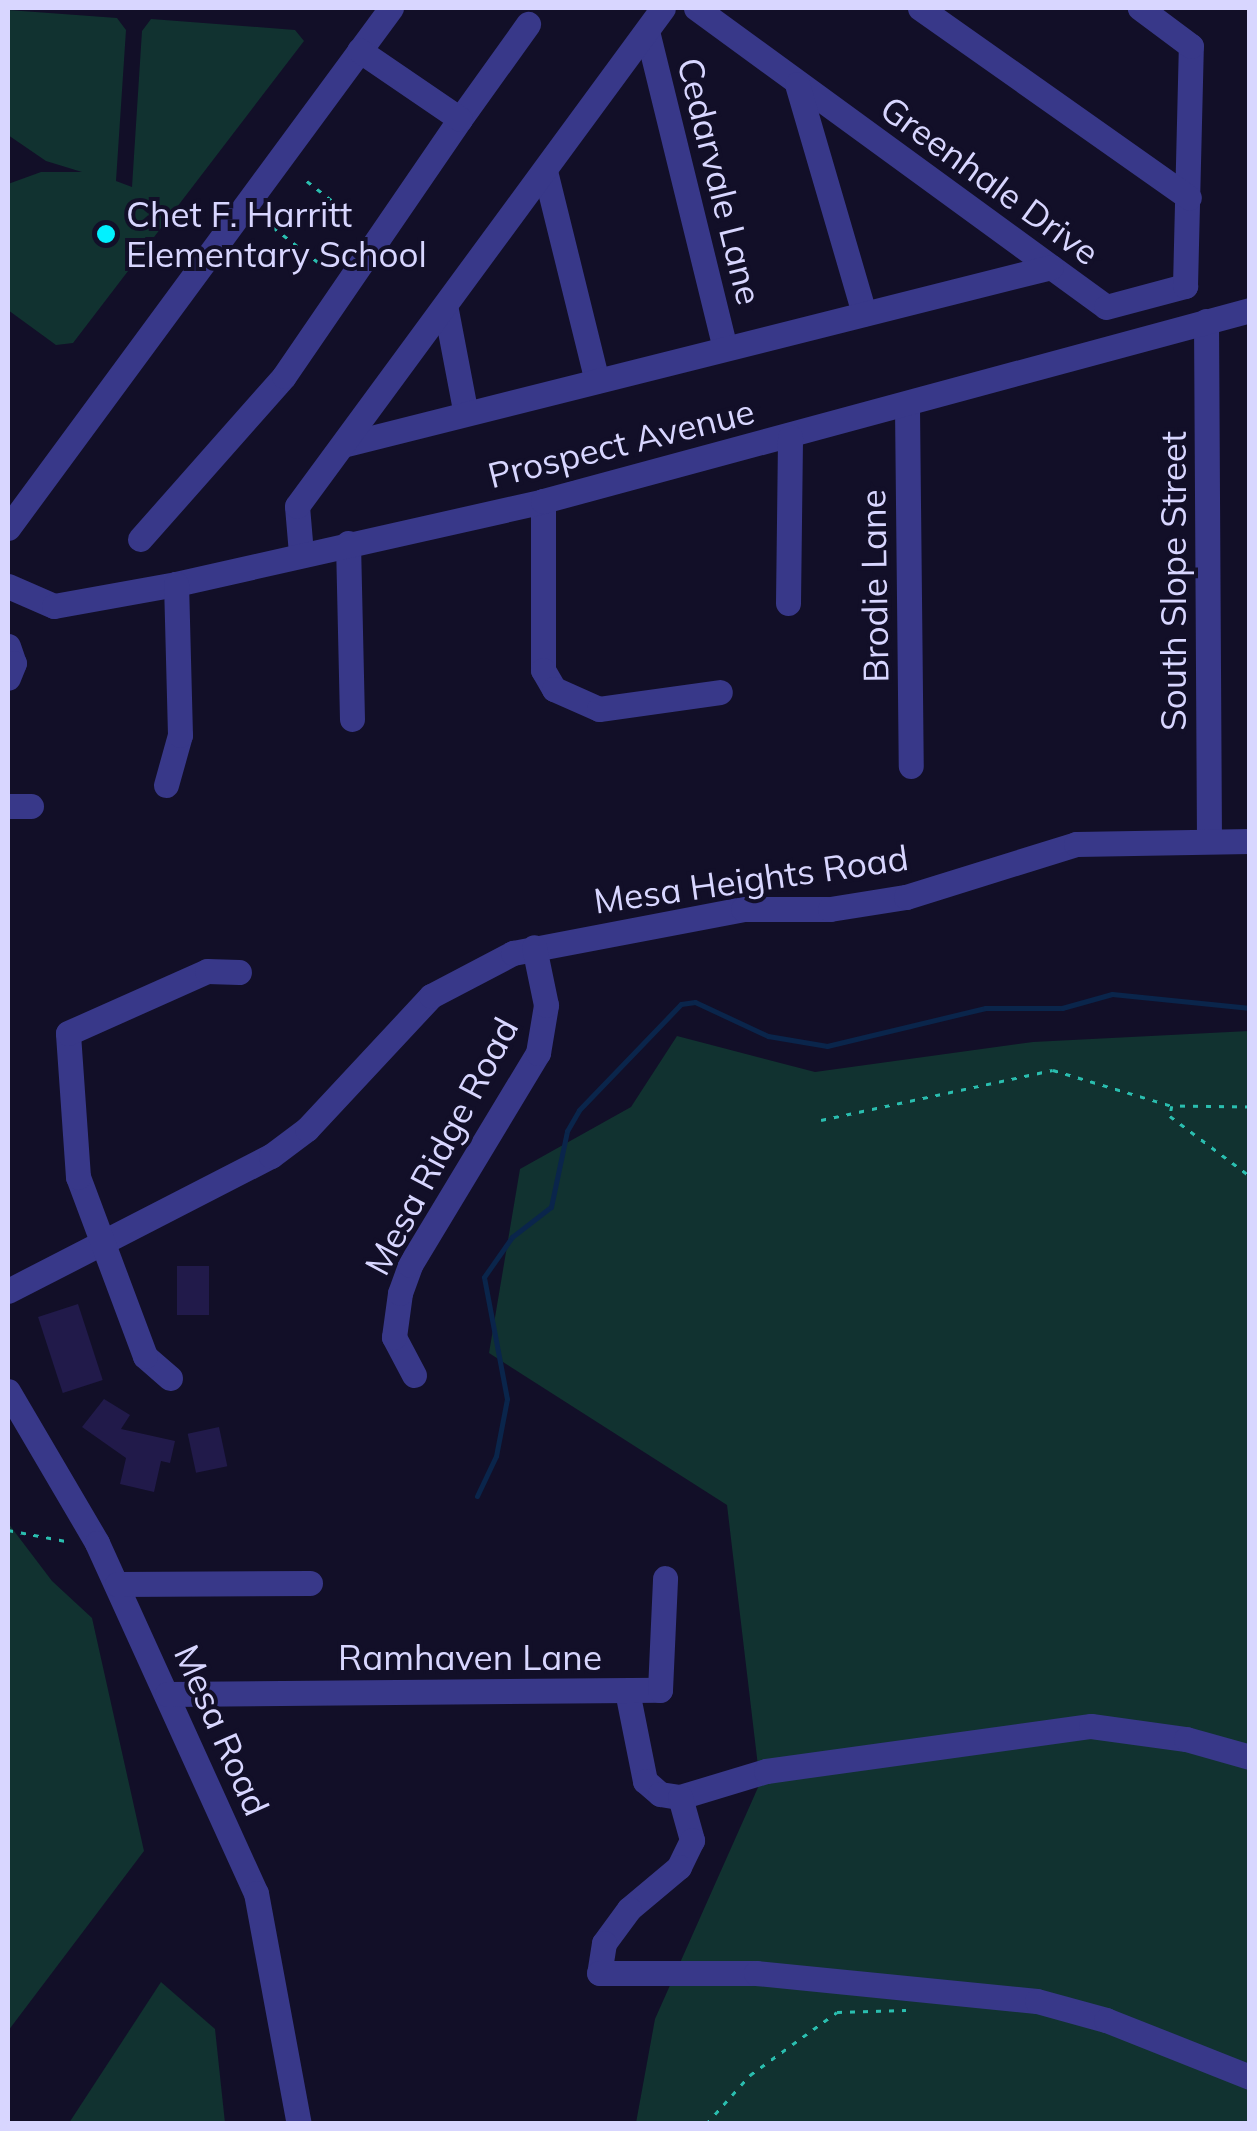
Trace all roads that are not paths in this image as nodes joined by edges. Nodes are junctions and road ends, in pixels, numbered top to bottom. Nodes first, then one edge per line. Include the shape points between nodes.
1 (390, 8) edge
2 (664, 8) edge
3 (676, 8) edge
4 (696, 8) edge
5 (920, 8) edge
6 (1140, 8) edge
7 (528, 24) dead end
8 (648, 31) junction
9 (359, 50) junction
10 (797, 84) junction
11 (460, 120) junction
12 (544, 171) junction
13 (1188, 198) junction
14 (1052, 267) junction
15 (446, 310) junction
16 (1250, 310) edge
17 (864, 313) junction
18 (1206, 321) junction
19 (725, 348) junction
20 (597, 381) junction
21 (907, 407) junction
22 (465, 410) junction
23 (790, 437) junction
24 (343, 445) junction
25 (543, 501) junction
26 (8, 528) edge
27 (140, 538) dead end
28 (348, 543) junction
29 (302, 553) junction
30 (176, 584) junction
31 (8, 586) edge
32 (788, 604) dead end
33 (8, 646) edge
34 (8, 678) edge
35 (720, 692) dead end
36 (352, 720) dead end
37 (911, 766) dead end
38 (166, 785) dead end
39 (1209, 841) junction
40 (1250, 841) edge
41 (534, 947) junction
42 (238, 972) dead end
43 (102, 1242) junction
44 (8, 1291) edge
45 (414, 1374) dead end
46 (170, 1378) dead end
47 (8, 1391) edge
48 (665, 1578) dead end
49 (310, 1583) dead end
50 (117, 1584) junction
51 (627, 1691) junction
52 (167, 1694) junction
53 (1250, 1756) edge
54 (680, 1797) junction
55 (1250, 2077) edge
56 (300, 2124) edge

1 - 9 street
2 - 8 street
3 - 4 street, Greenhale Drive
4 - 10 street, Greenhale Drive
5 - 13 street
6 - 13 street via 1191,46
7 - 11 street
8 - 12 street
8 - 19 street, Cedarvale Lane
9 - 11 street
9 - 26 street
10 - 14 street, Greenhale Drive
10 - 17 street
11 - 27 street via 284,376
12 - 15 street
12 - 20 street
13 - 14 street, Greenhale Drive via 1185,286 1106,307
14 - 17 street
15 - 22 street
15 - 24 street
16 - 18 street, Prospect Avenue
17 - 19 street
18 - 21 street, Prospect Avenue
18 - 39 street, South Slope Street
19 - 20 street
20 - 22 street
21 - 23 street, Prospect Avenue
21 - 37 street, Brodie Lane
22 - 24 street
23 - 25 street, Prospect Avenue
23 - 32 street
24 - 29 street via 297,506
25 - 28 street, Prospect Avenue
25 - 35 street via 543,670 554,688 599,709
28 - 29 street, Prospect Avenue
28 - 36 street
29 - 30 street, Prospect Avenue
30 - 31 street, Prospect Avenue via 54,606
30 - 38 street via 180,735
33 - 34 street via 14,663
39 - 40 street, Mesa Heights Road
39 - 41 street, Mesa Heights Road via 1076,844 906,898 830,909 743,909
41 - 43 street, Mesa Heights Road via 471,970 431,996 306,1129 271,1156
41 - 45 street, Mesa Ridge Road via 546,1005 538,1053 410,1265 400,1293 394,1337
42 - 43 street via 206,970 68,1033 70,1143
43 - 44 street, Mesa Heights Road
43 - 46 street via 145,1356
47 - 50 street, Mesa Road
48 - 51 street, Ramhaven Lane via 660,1690
49 - 50 street
50 - 52 street, Mesa Road
51 - 52 street, Ramhaven Lane
51 - 54 street via 645,1782 660,1794
52 - 56 street, Mesa Road via 256,1892
53 - 54 street via 1186,1738 1092,1726 766,1771
54 - 55 street via 692,1840 669,1879 630,1909 604,1943 599,1973 756,1972 1037,2002 1106,2020

